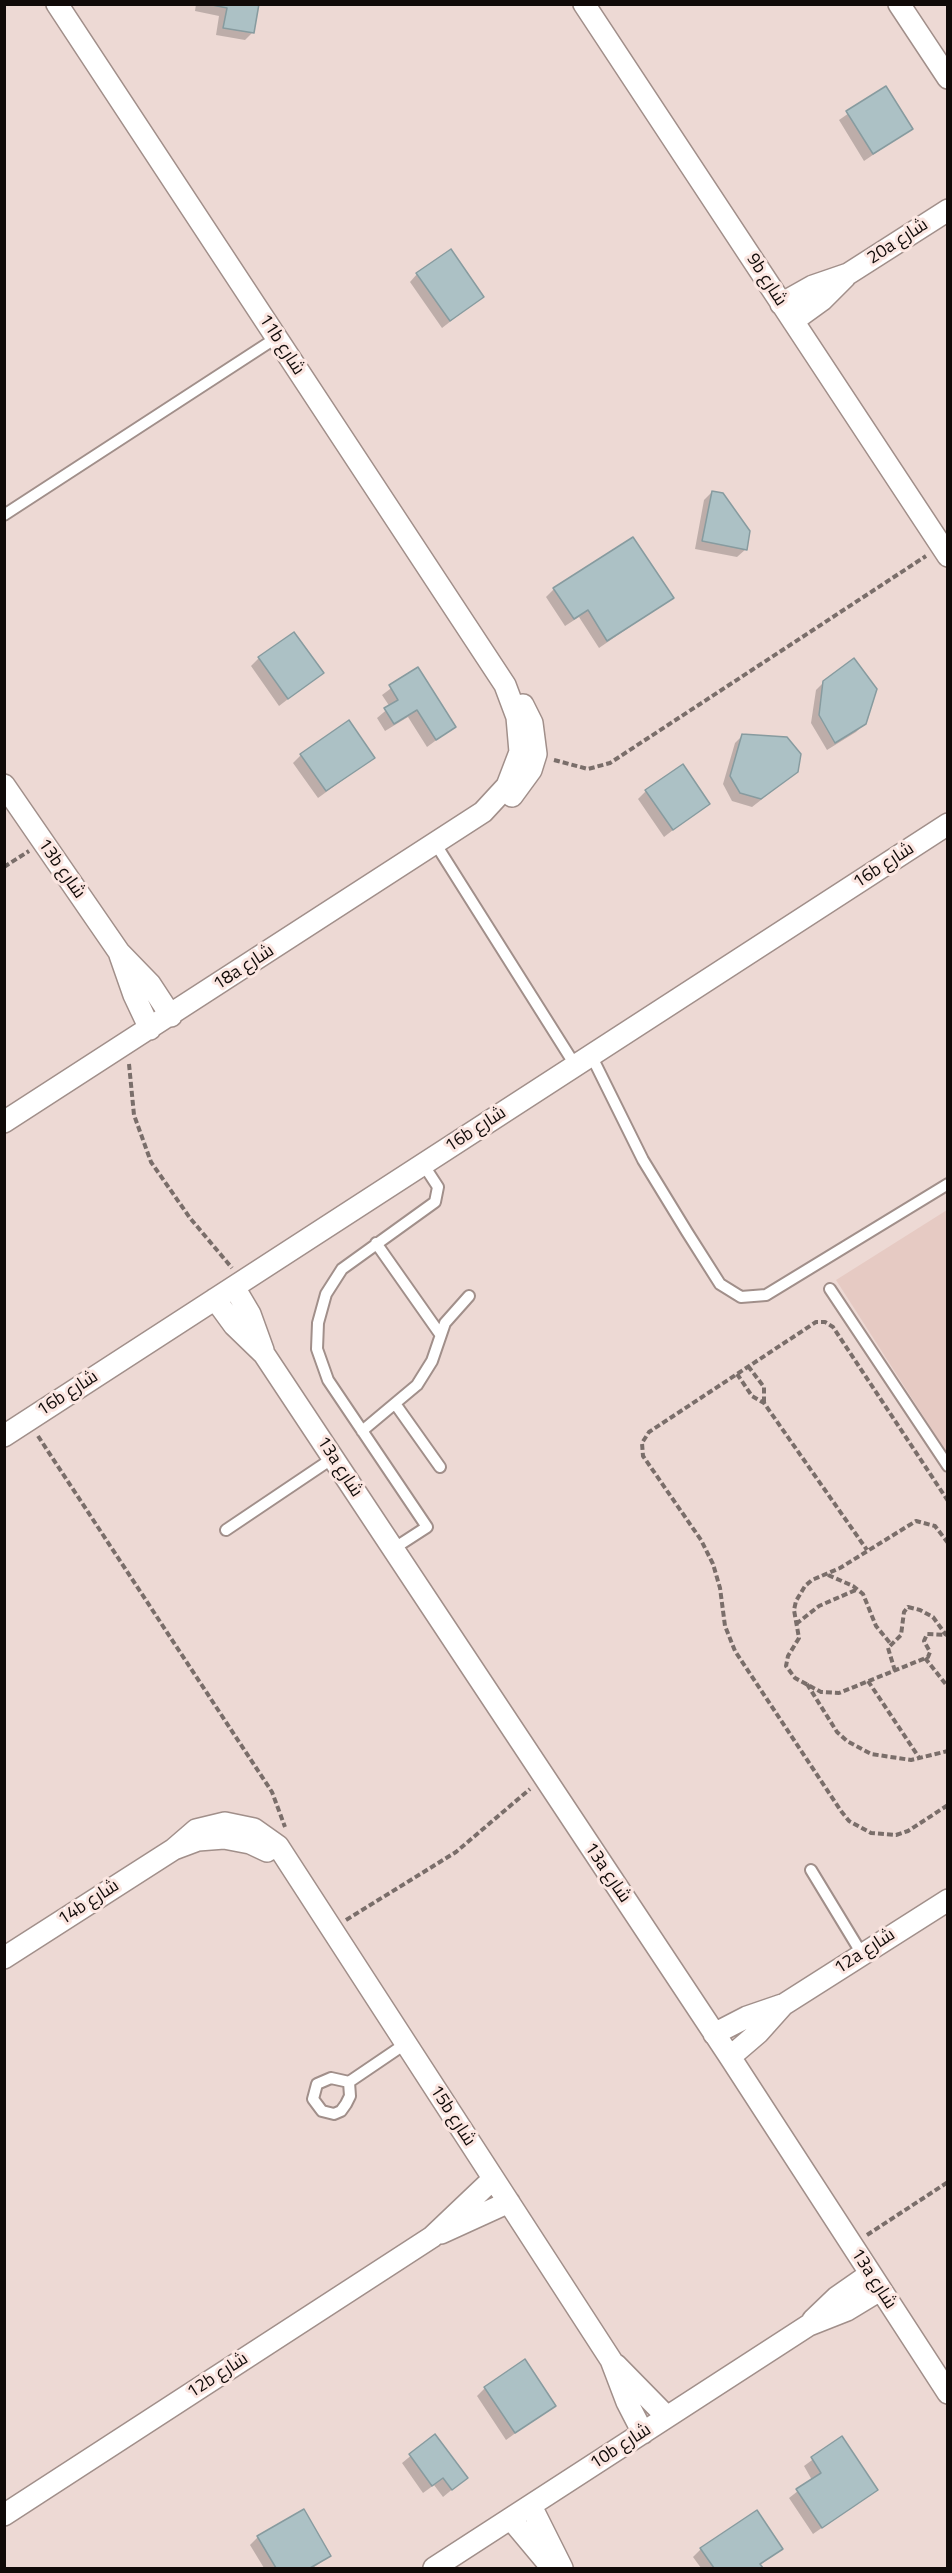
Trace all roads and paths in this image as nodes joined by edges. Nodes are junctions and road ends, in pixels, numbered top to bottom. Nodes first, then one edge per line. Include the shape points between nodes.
1 (57, 4) edge
2 (584, 4) edge
3 (899, 4) edge
4 (948, 78) edge
5 (948, 210) edge
6 (787, 313) junction
7 (276, 338) junction
8 (4, 515) edge
9 (945, 551) edge
10 (528, 753) junction
11 (4, 785) edge
12 (948, 824) edge
13 (43, 843) junction
14 (435, 843) junction
15 (4, 867) edge
16 (119, 952) junction
17 (171, 1016) junction
18 (150, 1029) junction
19 (122, 1046) junction
20 (583, 1060) junction
21 (4, 1122) edge
22 (423, 1164) junction
23 (948, 1184) edge
24 (376, 1243) junction
25 (238, 1284) junction
26 (830, 1289) dead end
27 (470, 1296) dead end
28 (215, 1299) junction
29 (440, 1334) junction
30 (264, 1354) junction
31 (748, 1366) junction
32 (737, 1374) junction
33 (764, 1403) junction
34 (396, 1405) junction
35 (28, 1420) junction
36 (362, 1431) junction
37 (4, 1436) edge
38 (333, 1458) junction
39 (948, 1466) edge
40 (440, 1467) dead end
41 (948, 1501) edge
42 (226, 1530) dead end
43 (948, 1543) edge
44 (393, 1549) junction
45 (867, 1551) junction
46 (828, 1575) junction
47 (858, 1589) junction
48 (796, 1624) junction
49 (947, 1635) edge
50 (890, 1643) junction
51 (926, 1658) junction
52 (895, 1671) junction
53 (868, 1681) junction
54 (806, 1684) junction
55 (948, 1687) edge
56 (948, 1750) edge
57 (920, 1759) junction
58 (545, 1779) junction
59 (948, 1805) edge
60 (238, 1832) joint
61 (287, 1837) dead end
62 (811, 1870) dead end
63 (948, 1900) edge
64 (330, 1930) junction
65 (862, 1954) junction
66 (4, 1958) edge
67 (783, 2005) junction
68 (714, 2034) junction
69 (405, 2044) junction
70 (730, 2057) junction
71 (349, 2082) dead end
72 (493, 2180) junction
73 (948, 2182) edge
74 (509, 2202) junction
75 (432, 2237) junction
76 (852, 2246) junction
77 (875, 2282) junction
78 (611, 2360) junction
79 (948, 2393) edge
80 (668, 2417) junction
81 (643, 2433) junction
82 (531, 2506) junction
83 (4, 2515) edge
84 (510, 2519) junction
85 (434, 2568) edge
86 (552, 2568) edge
87 (562, 2568) edge

1 - 7 street, 11b شارع
2 - 6 street, 9b شارع
3 - 4 street
5 - 6 street, 20a شارع via 848,274 813,286
6 - 9 street, 9b شارع
7 - 8 lane
7 - 10 street, 11b شارع via 505,685 517,696 532,723
9 - 10 path via 610,763 579,768
10 - 14 street, 18a شارع via 507,786 483,812
11 - 13 street, 13b شارع
12 - 20 street, 16b شارع
13 - 15 path
13 - 16 street, 13b شارع
14 - 17 street, 18a شارع
14 - 20 lane
16 - 17 street, 13b شارع via 150,984
16 - 18 street, 13b شارع
17 - 18 street, 18a شارع
18 - 19 street, 18a شارع
19 - 21 street, 18a شارع
19 - 25 path via 130,1067 134,1115 151,1162
20 - 22 street, 16b شارع
20 - 23 lane via 720,1284 741,1297 766,1295
22 - 24 lane via 438,1187 435,1202
22 - 25 street, 16b شارع
24 - 29 lane
24 - 36 lane via 353,1259 333,1281 318,1323 317,1349 323,1370
25 - 28 street, 16b شارع
25 - 30 street, 13a شارع
26 - 39 lane
27 - 29 lane via 452,1313
28 - 30 street, 13a شارع via 234,1325
28 - 35 street, 16b شارع
29 - 34 lane via 425,1374
30 - 38 street, 13a شارع
31 - 32 path
31 - 33 path via 764,1388
31 - 41 path via 816,1322 830,1324
32 - 33 path via 752,1396
32 - 59 path via 649,1432 642,1443 643,1456 713,1564 725,1626 735,1651 849,1821 871,1833 896,1835
33 - 45 path
34 - 36 lane
34 - 40 lane
35 - 37 street, 16b شارع
35 - 61 path via 272,1792
36 - 44 lane via 427,1527
38 - 42 lane
38 - 44 street, 13a شارع
43 - 45 path via 935,1526 916,1521
44 - 58 street, 13a شارع
45 - 46 path
46 - 47 path
46 - 48 path via 812,1580 800,1593 794,1610
47 - 48 path via 831,1599
47 - 50 path via 876,1626
48 - 54 path via 799,1638 786,1666 791,1675
49 - 50 path via 933,1617 911,1607 904,1612 901,1635
49 - 51 path via 930,1632 924,1636 930,1652
50 - 52 path via 888,1651
51 - 52 path
51 - 55 path
52 - 53 path
53 - 54 path via 833,1694
53 - 57 path
54 - 57 path via 828,1721 847,1741 884,1758
56 - 57 path
58 - 64 path via 456,1852
58 - 68 street, 13a شارع
60 - 64 street, 15b شارع via 293,1872
60 - 66 street, 14b شارع via 225,1823 184,1838 174,1849
62 - 65 lane
63 - 65 street, 12a شارع
64 - 69 street, 15b شارع
65 - 67 street, 12a شارع
67 - 68 street, 12a شارع
67 - 70 street, 12a شارع
68 - 70 street, 13a شارع
69 - 71 lane
69 - 72 street, 15b شارع
70 - 76 street, 13a شارع
72 - 74 street, 15b شارع
72 - 75 street, 12b شارع
73 - 76 path
74 - 75 street, 12b شارع
74 - 78 street, 15b شارع
75 - 83 street, 12b شارع
76 - 77 street, 13a شارع
77 - 79 street, 13a شارع
77 - 80 street, 10b شارع via 847,2310 809,2325
78 - 80 street, 15b شارع
78 - 81 street, 15b شارع
80 - 81 street, 10b شارع
81 - 82 street, 10b شارع
82 - 84 street, 10b شارع
82 - 87 street
84 - 85 street, 10b شارع
84 - 86 street

